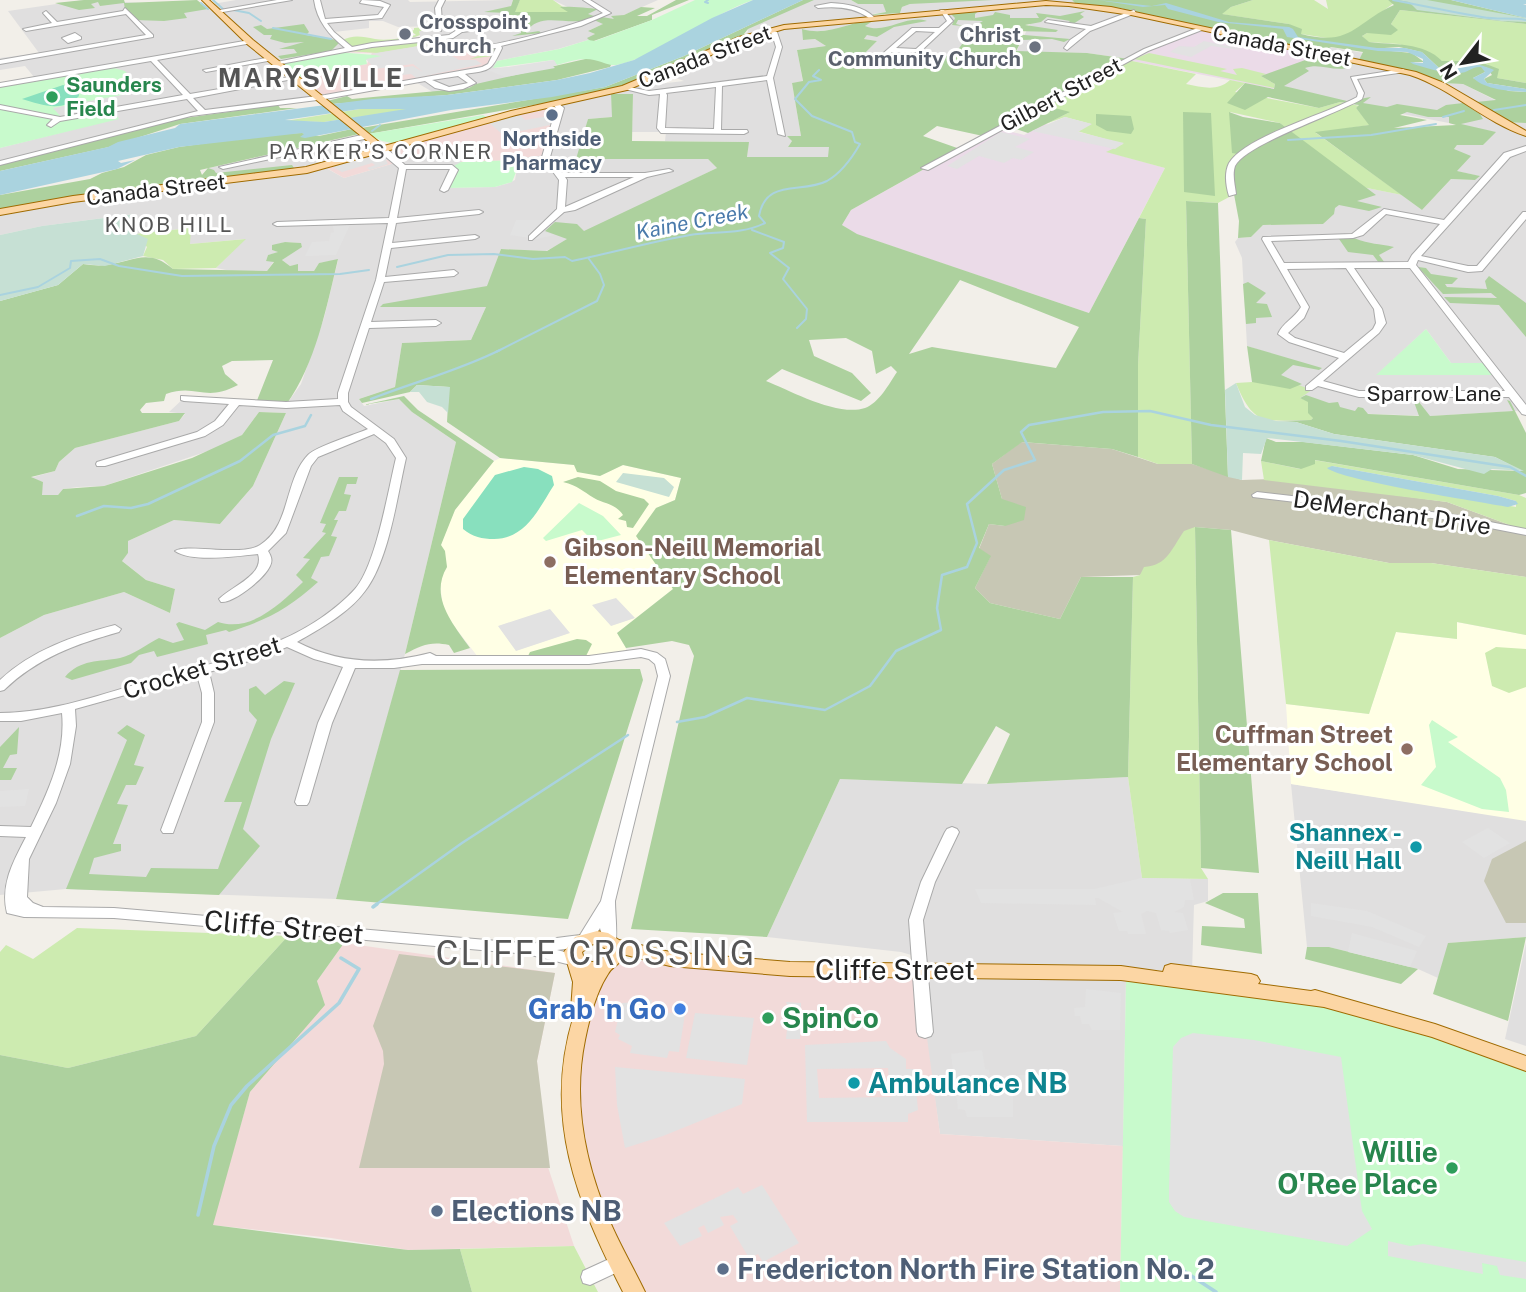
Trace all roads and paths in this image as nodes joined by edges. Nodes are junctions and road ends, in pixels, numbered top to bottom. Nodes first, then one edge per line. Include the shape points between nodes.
1 (205, 0) edge
2 (289, 0) edge
3 (317, 0) edge
4 (442, 0) edge
5 (586, 0) edge
6 (607, 0) edge
7 (362, 2) dead end
8 (594, 4) junction
9 (818, 6) dead end
10 (217, 11) junction
11 (942, 11) junction
12 (1134, 12) junction
13 (46, 13) dead end
14 (871, 18) junction
15 (323, 21) junction
16 (1048, 22) dead end
17 (56, 24) junction
18 (438, 25) junction
19 (1095, 28) junction
20 (26, 29) dead end
21 (1200, 29) junction
22 (770, 30) junction
23 (941, 30) junction
24 (440, 38) junction
25 (68, 41) dead end
26 (250, 42) junction
27 (497, 44) junction
28 (1068, 48) dead end
29 (350, 49) junction
30 (76, 50) junction
31 (889, 50) junction
32 (882, 57) dead end
33 (152, 58) junction
34 (20, 59) junction
35 (274, 61) junction
36 (0, 62) edge
37 (25, 66) dead end
38 (206, 70) dead end
39 (1403, 71) junction
40 (459, 73) junction
41 (295, 78) junction
42 (770, 78) junction
43 (426, 79) junction
44 (0, 85) edge
45 (719, 85) junction
46 (624, 88) junction
47 (661, 91) junction
48 (189, 97) junction
49 (320, 100) junction
50 (556, 104) junction
51 (0, 107) edge
52 (203, 112) junction
53 (62, 119) junction
54 (51, 125) dead end
55 (717, 132) junction
56 (744, 132) dead end
57 (782, 134) dead end
58 (1526, 134) edge
59 (364, 135) junction
60 (374, 143) junction
61 (401, 145) junction
62 (1526, 148) edge
63 (383, 150) junction
64 (350, 159) junction
65 (0, 163) edge
66 (223, 167) dead end
67 (403, 167) junction
68 (925, 168) dead end
69 (669, 171) dead end
70 (561, 175) junction
71 (645, 175) junction
72 (444, 190) dead end
73 (1232, 194) dead end
74 (561, 210) junction
75 (0, 212) edge
76 (479, 212) dead end
77 (1526, 214) edge
78 (393, 220) junction
79 (1446, 223) junction
80 (277, 224) dead end
81 (475, 237) dead end
82 (532, 239) dead end
83 (387, 246) junction
84 (1414, 261) junction
85 (1281, 265) junction
86 (1348, 265) junction
87 (454, 273) dead end
88 (380, 280) junction
89 (436, 323) dead end
90 (366, 324) junction
91 (1347, 356) junction
92 (1512, 394) junction
93 (184, 398) dead end
94 (236, 402) junction
95 (343, 402) junction
96 (1526, 412) edge
97 (375, 430) junction
98 (101, 464) dead end
99 (1257, 495) dead end
100 (1526, 532) edge
101 (262, 550) junction
102 (181, 551) dead end
103 (225, 599) dead end
104 (114, 629) dead end
105 (288, 642) junction
106 (351, 663) junction
107 (202, 671) junction
108 (0, 687) edge
109 (63, 708) junction
110 (0, 718) edge
111 (302, 802) dead end
112 (168, 830) dead end
113 (0, 831) edge
114 (34, 832) junction
115 (952, 832) dead end
116 (608, 901) junction
117 (583, 940) junction
118 (612, 944) junction
119 (527, 947) junction
120 (670, 959) junction
121 (577, 962) junction
122 (606, 966) junction
123 (918, 971) junction
124 (1121, 973) junction
125 (1218, 985) junction
126 (1242, 997) dead end
127 (1323, 1000) junction
128 (580, 1019) junction
129 (925, 1032) dead end
130 (1526, 1064) edge
131 (618, 1263) junction
132 (590, 1277) dead end
133 (634, 1292) edge

1 - 10 main road
2 - 10 street
3 - 15 street
4 - 18 street
5 - 8 street
6 - 8 street
7 - 15 street via 388,6 380,17
8 - 27 street via 608,13
9 - 14 street via 858,10
10 - 26 main road
11 - 12 main road, Canada Street via 1067,3
11 - 14 main road, Canada Street
11 - 23 street via 950,21
12 - 19 street
12 - 21 main road, Canada Street
13 - 17 street
14 - 22 main road, Canada Street
15 - 29 street
16 - 19 street
17 - 20 street
17 - 30 street via 126,11 151,35
18 - 24 street
18 - 24 street via 492,26 463,29
19 - 28 street
21 - 39 main road, Canada Street
21 - 68 street, Gilbert Street via 1151,48
22 - 42 street via 779,45
22 - 46 main road, Canada Street
23 - 31 street via 914,29
23 - 31 street via 917,52
24 - 27 street via 454,48
24 - 29 street
25 - 30 street
26 - 33 street
26 - 35 main road
27 - 40 street via 490,66
29 - 35 street
30 - 34 street
31 - 32 street
33 - 44 street
33 - 48 street
34 - 36 street
34 - 37 street
35 - 38 street
35 - 41 main road
39 - 58 main road, Canada Street via 1436,83
39 - 73 street via 1353,78 1361,93 1356,100 1264,142 1234,162
40 - 43 street
40 - 43 street via 473,83 444,89
41 - 48 street
41 - 49 main road
42 - 45 street
42 - 57 street
43 - 49 street
45 - 47 street
45 - 55 street
46 - 47 street via 641,93
46 - 50 main road, Canada Street
47 - 55 street via 662,130
48 - 52 street
48 - 53 street
49 - 52 street
49 - 59 main road
50 - 61 main road, Canada Street
50 - 70 street via 560,108 547,157
51 - 53 street
52 - 65 street
53 - 54 street
55 - 56 street
59 - 60 main road
59 - 66 street
60 - 61 main road
60 - 63 main road
60 - 64 main road via 368,152
61 - 63 main road, Canada Street
62 - 79 street via 1507,155
63 - 64 main road, Canada Street
63 - 67 street
64 - 75 main road, Canada Street via 286,174
67 - 72 street via 452,167
67 - 78 street
69 - 71 street
70 - 71 street
70 - 74 street
71 - 74 street
74 - 82 street
76 - 78 street
77 - 84 street via 1479,269
78 - 80 street
78 - 83 street
79 - 84 street
79 - 85 street via 1384,211 1353,236 1267,239
81 - 83 street
83 - 88 street
84 - 86 street
84 - 92 street
85 - 86 street
85 - 91 street via 1305,307 1283,334
86 - 91 street via 1381,320 1376,331
87 - 88 street
88 - 90 street
89 - 90 street
90 - 95 street
91 - 92 street, Sparrow Lane via 1312,385 1359,394
92 - 96 street
93 - 94 street
94 - 95 street
94 - 98 street via 219,424 201,434
95 - 97 street, Crocket Street
97 - 101 street via 320,451 308,461 280,533
97 - 105 street, Crocket Street via 394,445 401,458 375,565 360,590 327,619
99 - 100 street, DeMerchant Drive via 1436,516
101 - 102 street via 216,555
101 - 103 street via 266,557 261,571
104 - 108 street via 41,655
105 - 106 street via 329,660
105 - 107 street, Crocket Street
106 - 111 street via 325,723
106 - 116 street via 427,658 589,660 641,653 661,662 664,676
107 - 109 street, Crocket Street
107 - 112 street via 208,722
109 - 110 street, Crocket Street
109 - 114 street via 69,751
113 - 114 street
114 - 119 street, Cliffe Street via 6,888 6,902 24,912 114,913
115 - 123 street via 921,899 916,920
116 - 117 street
116 - 118 street
117 - 118 main road via 596,937
117 - 119 street, Cliffe Street
117 - 121 main road via 573,952
118 - 120 main road, Cliffe Street
118 - 122 main road via 615,955
119 - 121 street, Cliffe Street
120 - 122 main road, Cliffe Street
120 - 123 main road, Cliffe Street via 790,969
121 - 122 main road via 587,968
121 - 128 main road via 582,982
122 - 128 main road
123 - 124 main road, Cliffe Street
123 - 129 street
124 - 125 main road, Cliffe Street
124 - 127 main road, Cliffe Street via 1152,970 1220,975 1301,991
125 - 126 main road
125 - 127 main road, Cliffe Street
127 - 130 main road, Cliffe Street via 1435,1031
128 - 131 main road via 568,1096 572,1129 583,1179
131 - 132 street
131 - 133 main road

